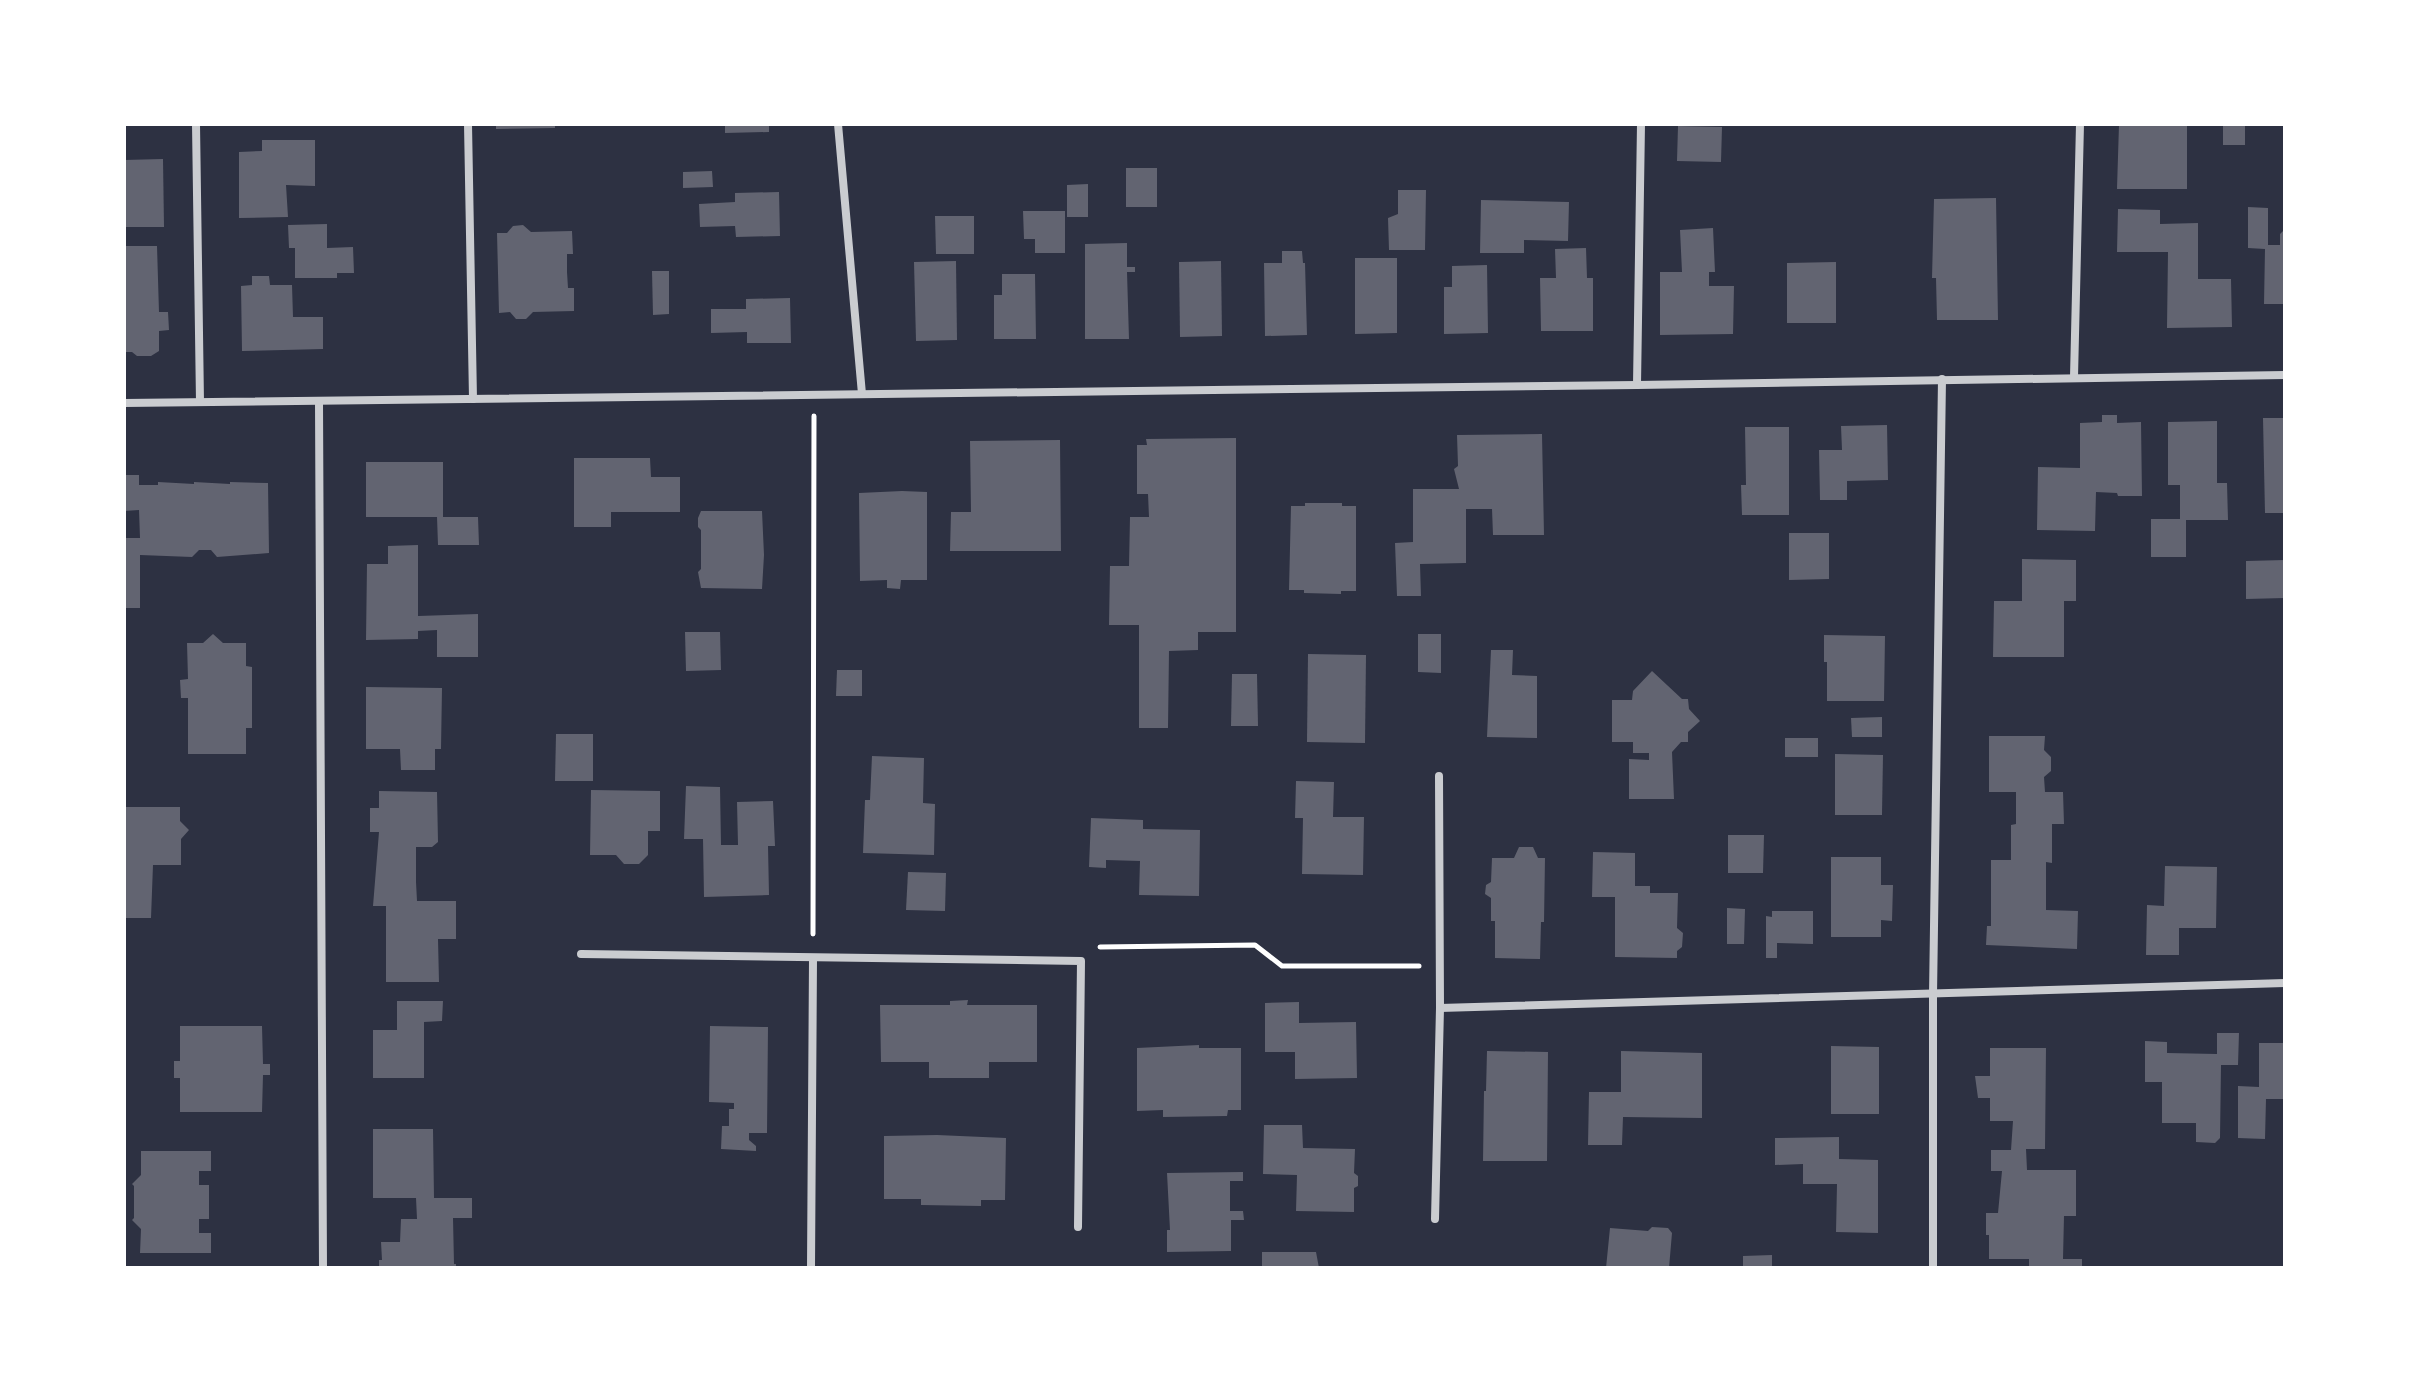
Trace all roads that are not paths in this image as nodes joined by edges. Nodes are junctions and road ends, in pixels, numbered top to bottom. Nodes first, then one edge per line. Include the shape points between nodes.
1 (196, 124) edge
2 (468, 124) edge
3 (838, 124) edge
4 (1641, 124) edge
5 (2080, 124) edge
6 (2285, 375) edge
7 (2074, 377) junction
8 (1942, 379) junction
9 (1637, 385) junction
10 (862, 394) junction
11 (473, 399) junction
12 (200, 402) junction
13 (319, 402) junction
14 (124, 403) edge
15 (1439, 776) dead end
16 (581, 954) dead end
17 (813, 959) junction
18 (2285, 983) edge
19 (1933, 995) junction
20 (1440, 1008) junction
21 (1435, 1219) dead end
22 (1078, 1227) dead end
23 (323, 1268) edge
24 (811, 1268) edge
25 (1933, 1268) edge

1 - 12 street
2 - 11 street
3 - 10 street
4 - 9 street
5 - 7 street
6 - 7 street
7 - 8 street
8 - 9 street
8 - 19 street
9 - 10 street
10 - 11 street
11 - 13 street
12 - 13 street
12 - 14 street
13 - 23 street
15 - 20 street
16 - 17 street
17 - 22 street via 1081,961
17 - 24 street
18 - 19 street
19 - 20 street
19 - 25 street
20 - 21 street

